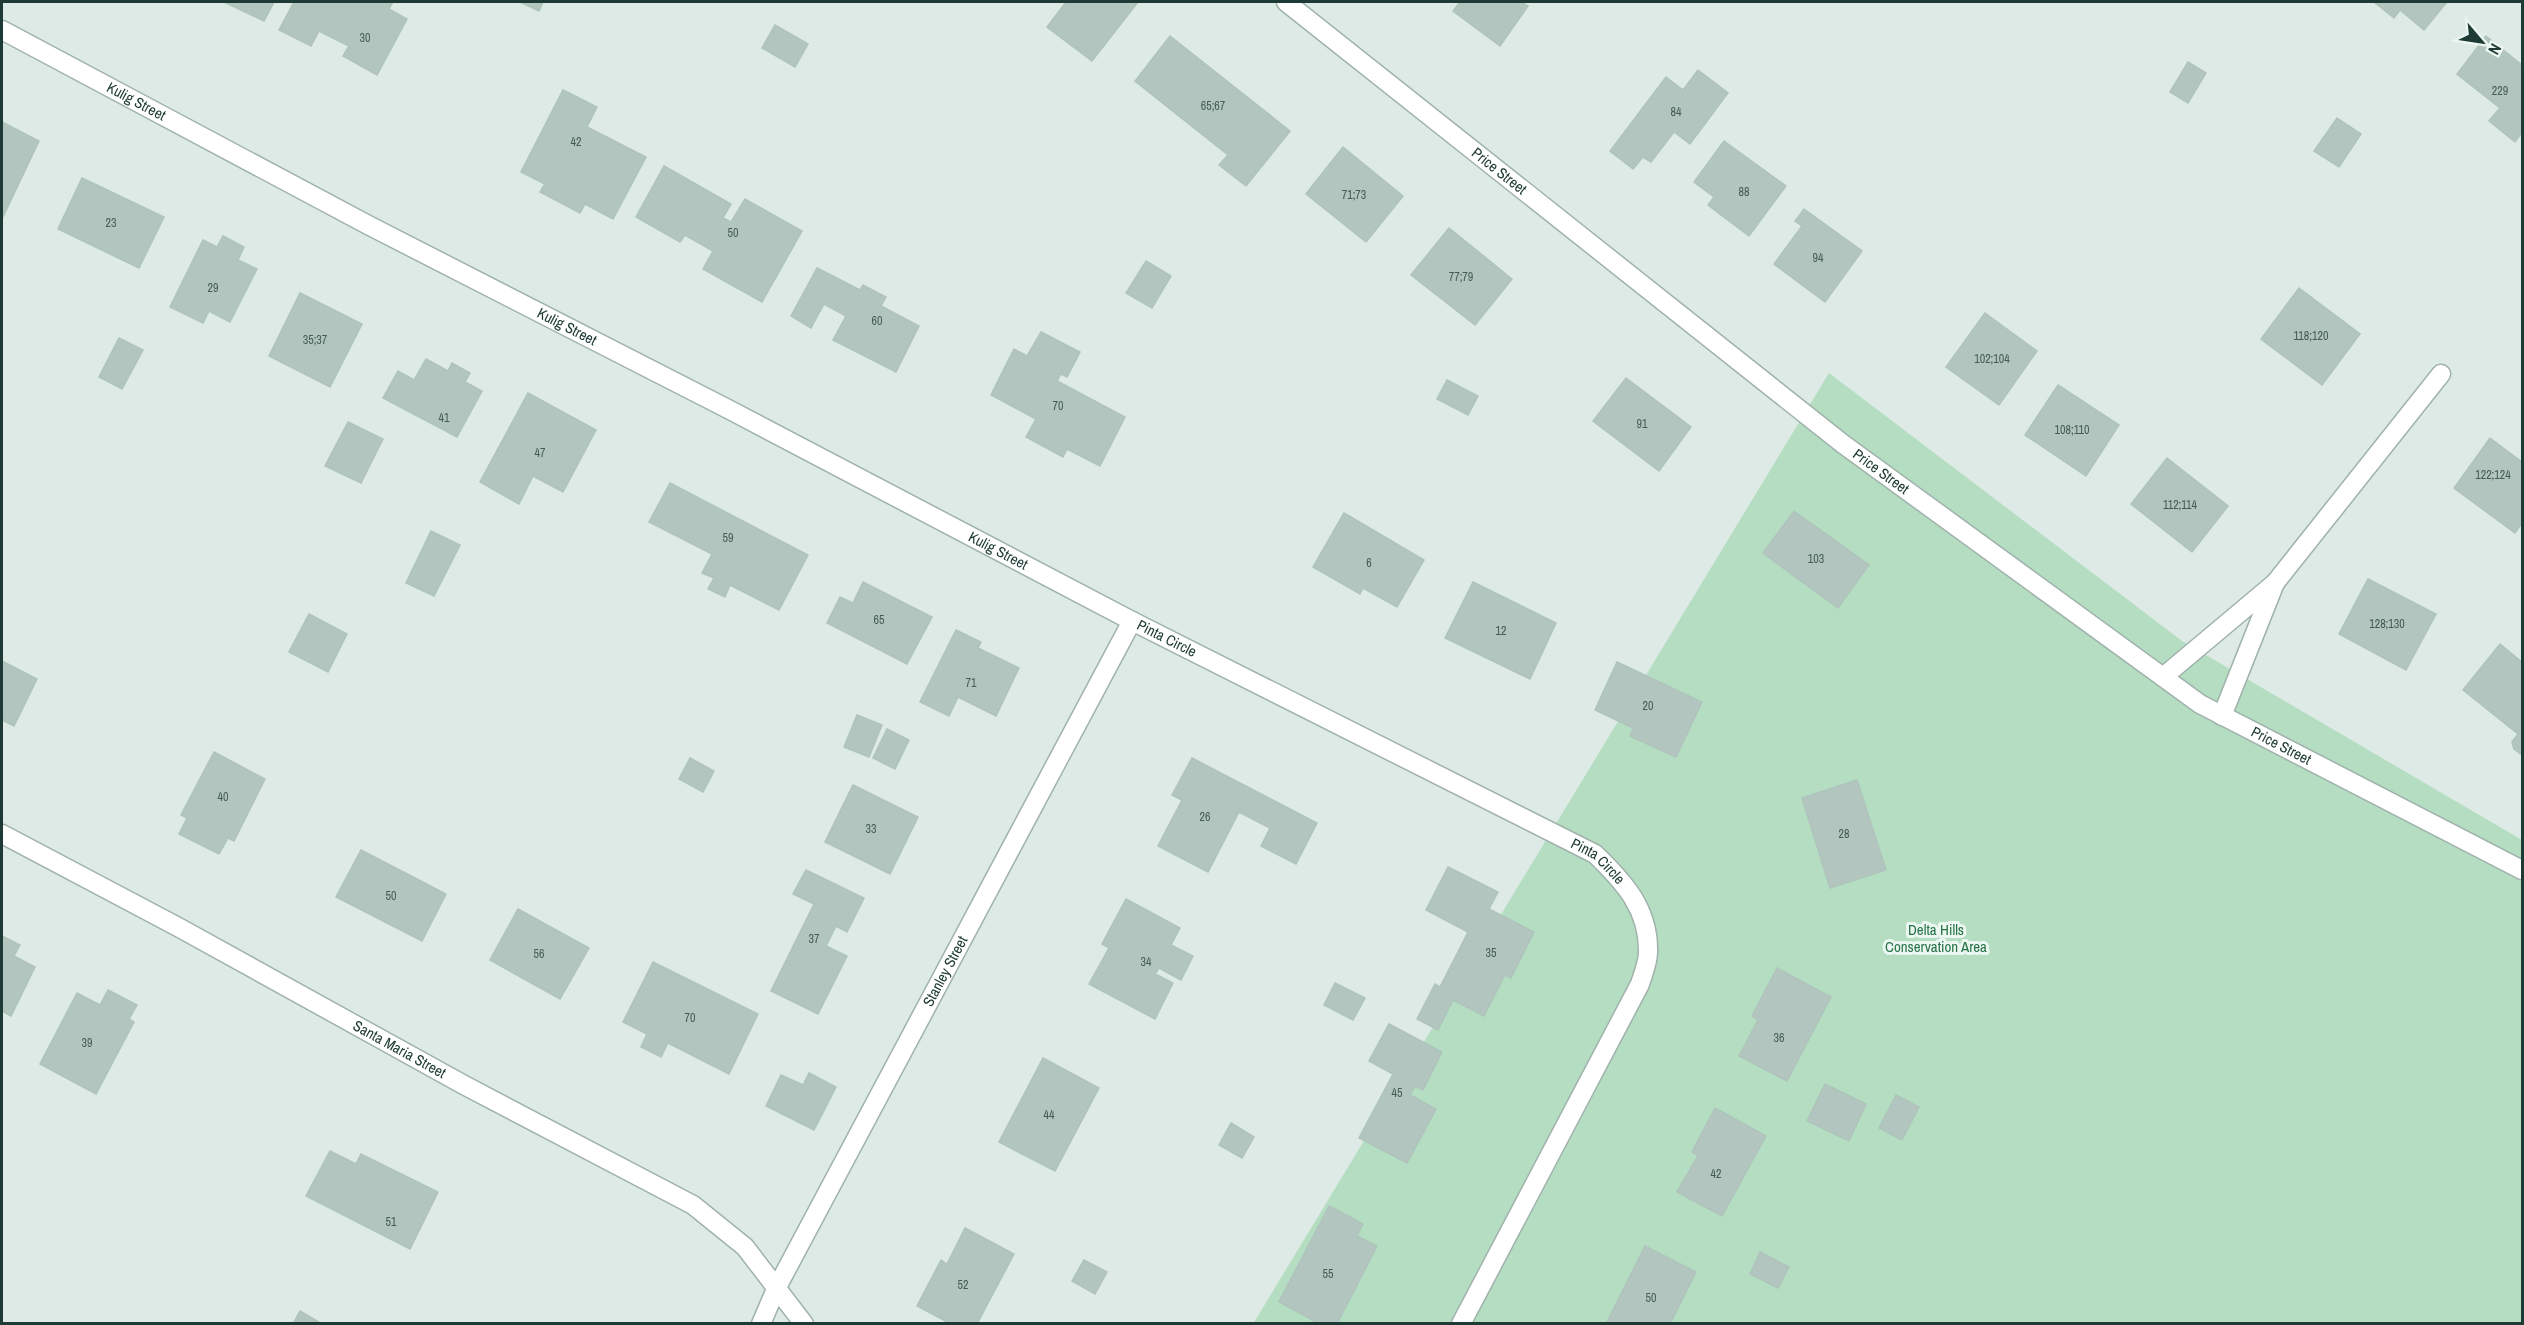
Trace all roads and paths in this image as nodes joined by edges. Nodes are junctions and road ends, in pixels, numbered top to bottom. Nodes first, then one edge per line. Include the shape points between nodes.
1 (1286, 2) edge
2 (2, 30) edge
3 (2441, 374) dead end
4 (2275, 583) junction
5 (1132, 621) junction
6 (2163, 677) junction
7 (2222, 716) junction
8 (2, 834) edge
9 (2523, 870) edge
10 (776, 1289) junction
11 (761, 1323) edge
12 (804, 1323) edge
13 (1461, 1323) edge

1 - 6 street, Price Street via 1843,444
2 - 5 street, Kulig Street via 370,226
3 - 4 street
4 - 6 street
4 - 7 street
5 - 10 street, Stanley Street
5 - 13 street, Pinta Circle via 1595,854 1635,898 1648,954 1640,984
6 - 7 street, Price Street
7 - 9 street, Price Street
8 - 10 street, Santa Maria Street via 693,1205 745,1246
10 - 11 street, Stanley Street
10 - 12 street

